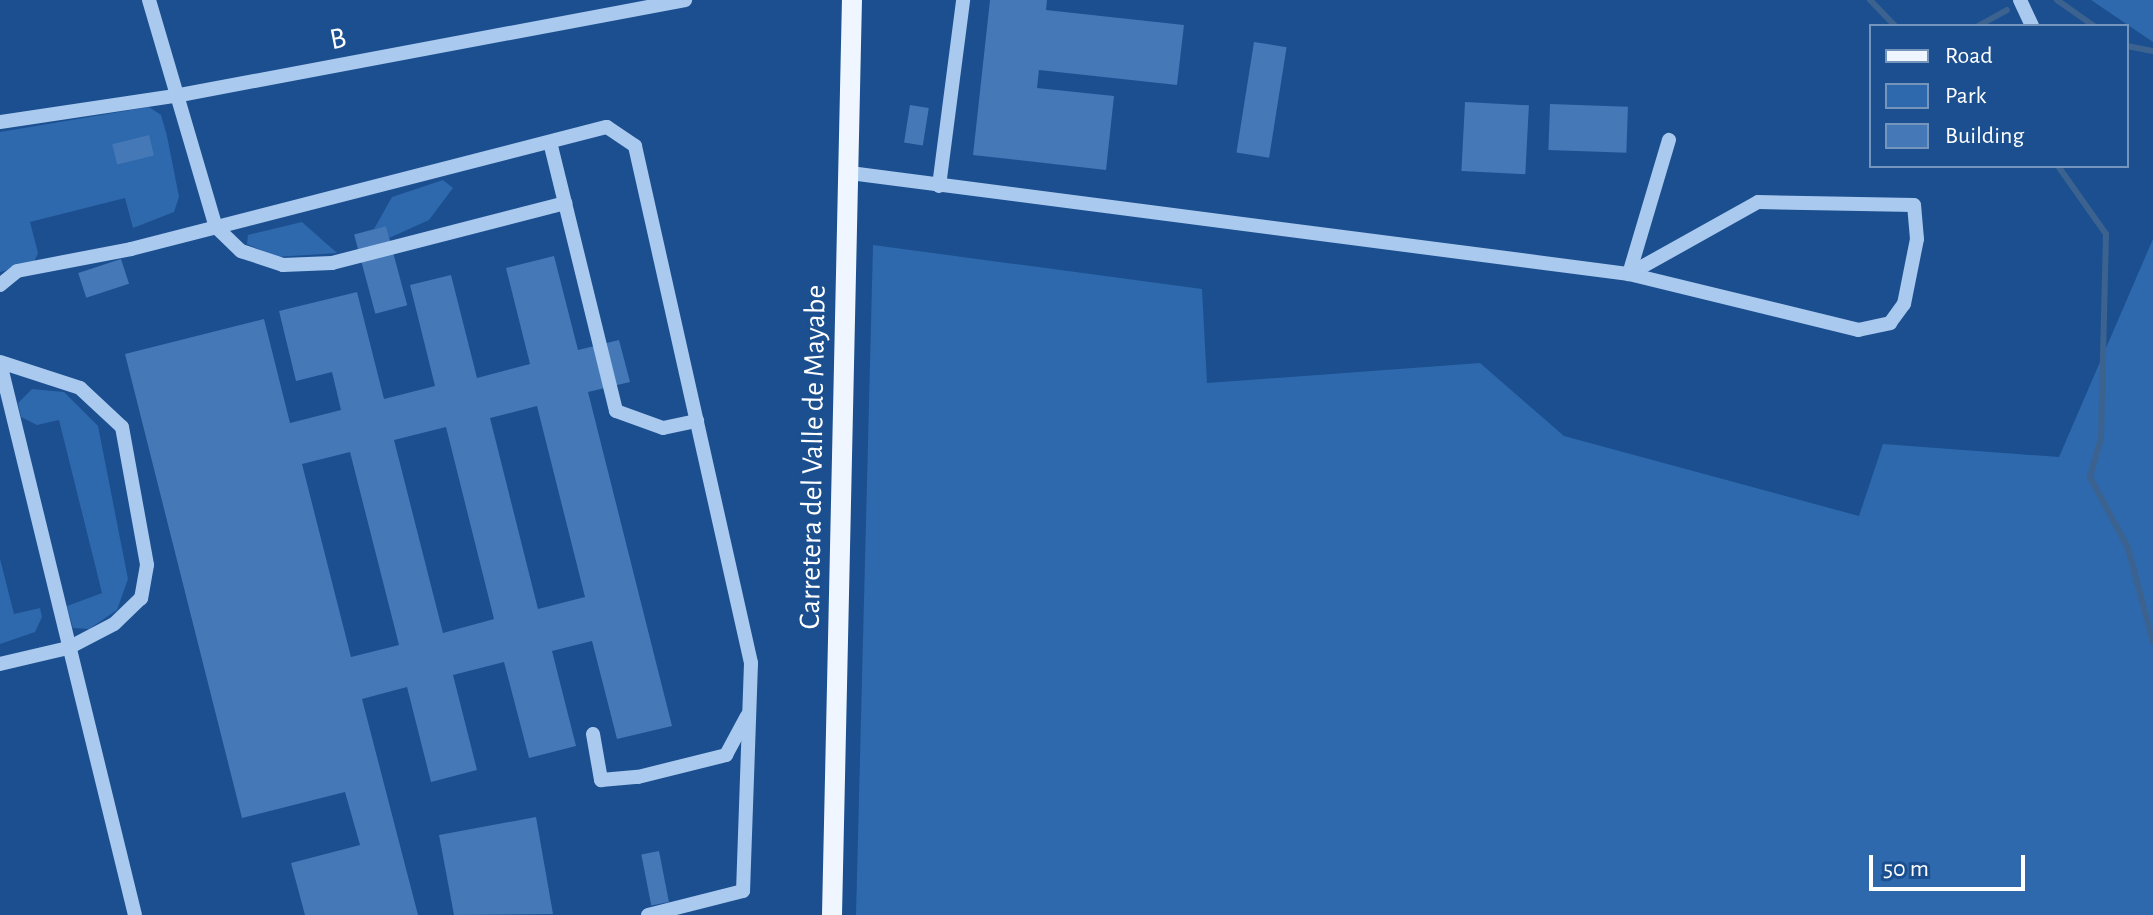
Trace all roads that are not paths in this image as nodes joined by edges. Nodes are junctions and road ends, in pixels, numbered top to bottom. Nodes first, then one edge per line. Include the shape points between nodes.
1 (149, 0) edge
2 (685, 0) edge
3 (852, 0) edge
4 (963, 0) edge
5 (2020, 0) edge
6 (2031, 24) edge
7 (180, 95) junction
8 (0, 122) edge
9 (1669, 140) dead end
10 (550, 142) junction
11 (850, 173) junction
12 (939, 186) junction
13 (565, 203) junction
14 (216, 227) junction
15 (1629, 274) junction
16 (0, 285) edge
17 (0, 363) edge
18 (697, 421) junction
19 (68, 648) junction
20 (0, 664) edge
21 (750, 712) junction
22 (593, 734) dead end
23 (135, 915) edge
24 (648, 915) edge
25 (832, 915) edge

1 - 7 street
2 - 7 street, B
3 - 11 main road, Carretera del Valle de Mayabe
4 - 12 street
5 - 6 street
7 - 8 street, B
7 - 14 street
9 - 15 street
10 - 13 street
10 - 14 street
10 - 18 street via 607,127 635,146
11 - 12 street
11 - 25 main road, Carretera del Valle de Mayabe
12 - 15 street
13 - 14 street via 332,263 283,265 241,251
13 - 18 street via 616,411 663,428
14 - 16 street via 17,271
15 - 15 street via 1858,330 1877,329 1904,304 1917,239 1914,205 1758,202
17 - 19 street
17 - 19 street via 80,388 122,427 147,565 141,598 114,624
18 - 21 street via 751,663
19 - 20 street
19 - 23 street
21 - 22 street via 726,755 638,777 601,780
21 - 24 street via 743,891

